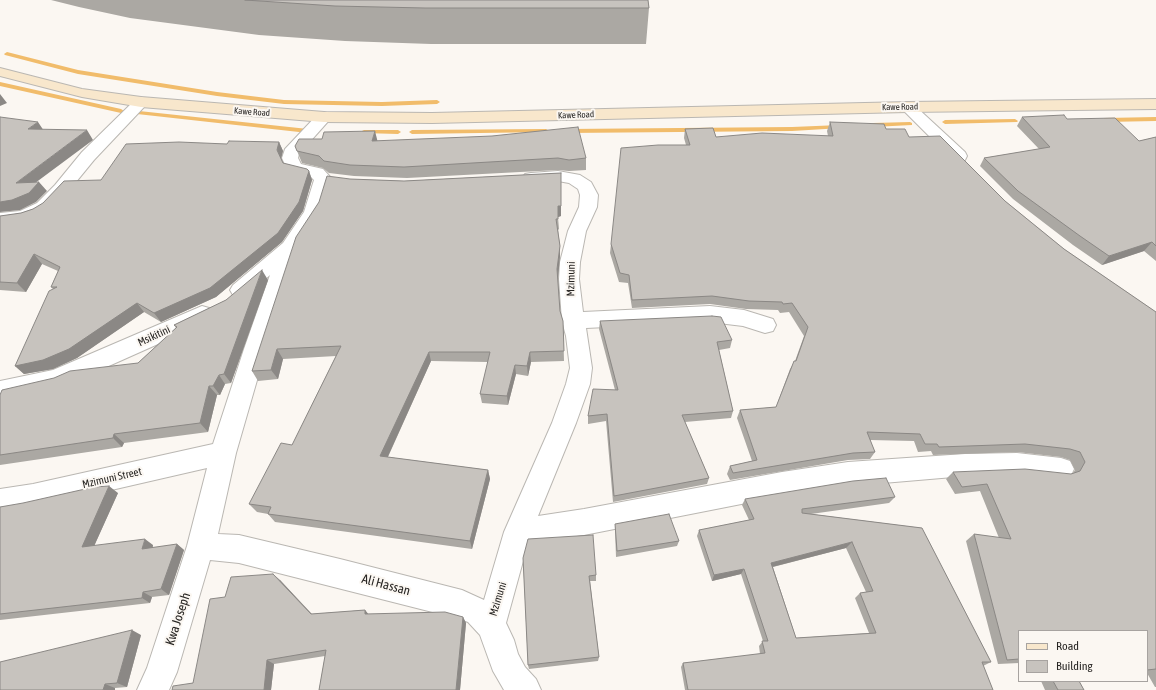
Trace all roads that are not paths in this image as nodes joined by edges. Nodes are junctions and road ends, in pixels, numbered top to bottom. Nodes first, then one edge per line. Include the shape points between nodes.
1 (0, 72) edge
2 (141, 102) junction
3 (1156, 104) edge
4 (908, 107) junction
5 (324, 117) junction
6 (971, 168) edge
7 (323, 179) junction
8 (510, 179) edge
9 (346, 182) edge
10 (0, 219) edge
11 (290, 247) junction
12 (573, 321) junction
13 (765, 325) dead end
14 (0, 391) edge
15 (223, 453) junction
16 (1061, 469) dead end
17 (0, 502) edge
18 (518, 532) junction
19 (201, 546) junction
20 (491, 624) junction
21 (153, 690) edge
22 (525, 690) edge

1 - 2 main road, Kawe Road via 82,92
2 - 5 main road, Kawe Road
2 - 10 street via 43,207 22,217
3 - 4 main road, Kawe Road
4 - 5 main road, Kawe Road via 432,118
4 - 6 street
5 - 7 street via 295,148 290,158 294,167 317,173
7 - 9 street
7 - 11 street, Msikitini via 313,212
8 - 12 street, Mzimuni via 558,176 574,179 585,186 589,195 588,207 577,231 570,262
11 - 14 street, Msikitini via 221,305 56,379
11 - 15 street, Msikitini
12 - 13 street via 710,314 744,318
12 - 18 street, Mzimuni via 580,368 578,384
15 - 17 street, Mzimuni Street
15 - 19 street, Msikitini
16 - 18 street via 1017,464 965,465 848,474
18 - 20 street, Mzimuni
19 - 20 street, Ali Hassan via 239,549 462,605 478,612
19 - 21 street, Kwa Joseph
20 - 22 street, Ali Hassan via 499,640 504,660 514,678

